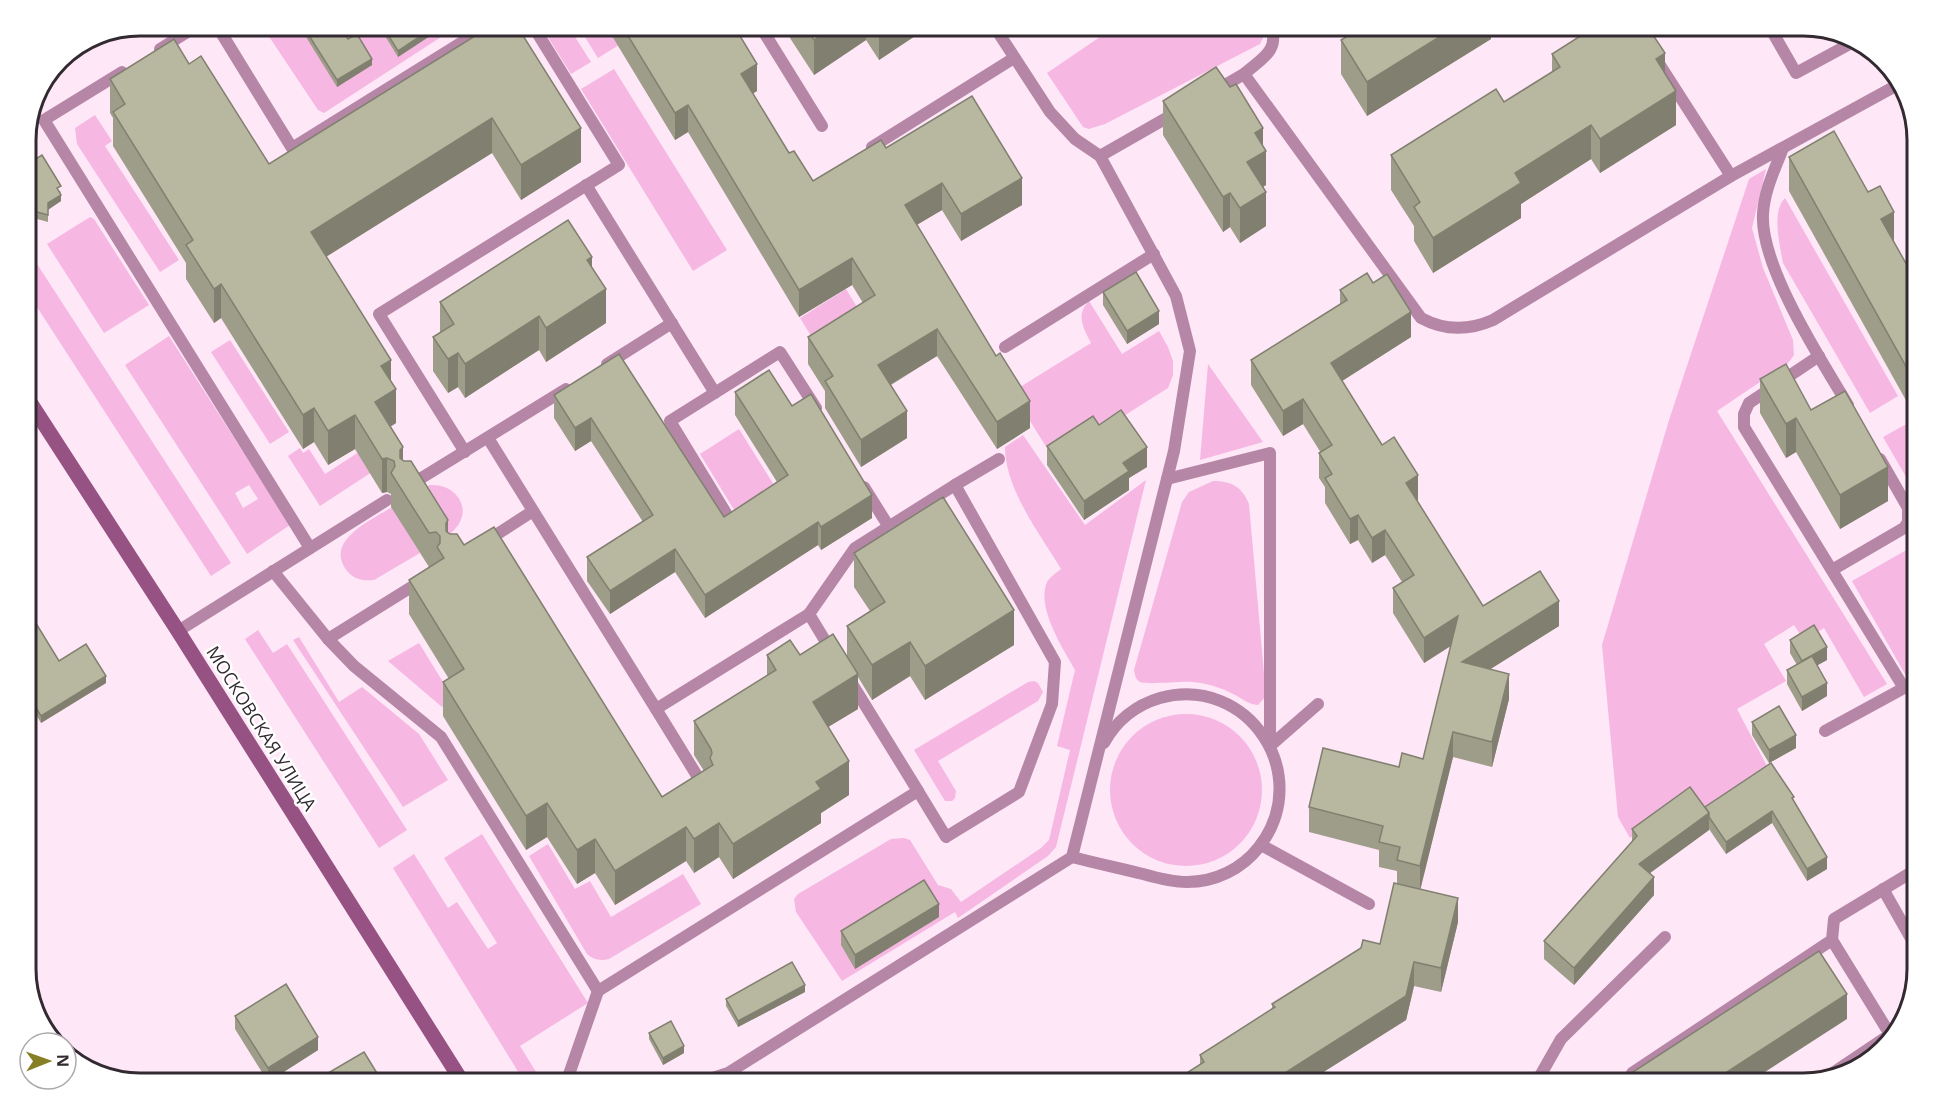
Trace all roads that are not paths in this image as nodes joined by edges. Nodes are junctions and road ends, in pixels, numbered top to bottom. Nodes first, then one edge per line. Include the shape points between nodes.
1 (181, 36) edge
2 (223, 36) edge
3 (472, 36) edge
4 (539, 36) edge
5 (766, 36) edge
6 (1000, 36) edge
7 (1273, 36) edge
8 (1775, 36) edge
9 (1648, 46) edge
10 (1846, 46) edge
11 (150, 55) edge
12 (1014, 58) junction
13 (130, 67) edge
14 (1244, 74) junction
15 (1893, 88) edge
16 (1204, 97) edge
17 (1183, 108) edge
18 (822, 126) dead end
19 (872, 147) edge
20 (1783, 148) junction
21 (1100, 156) junction
22 (1731, 176) junction
23 (586, 185) junction
24 (1154, 254) junction
25 (672, 323) junction
26 (1005, 346) dead end
27 (1819, 356) junction
28 (594, 371) edge
29 (575, 383) edge
30 (715, 393) junction
31 (36, 411) edge
32 (1854, 414) edge
33 (823, 420) edge
34 (488, 438) junction
35 (1875, 449) edge
36 (465, 452) junction
37 (999, 459) dead end
38 (859, 478) edge
39 (1167, 478) junction
40 (955, 485) junction
41 (407, 488) edge
42 (387, 500) dead end
43 (1907, 506) edge
44 (534, 511) junction
45 (726, 513) edge
46 (1907, 524) edge
47 (889, 527) junction
48 (310, 549) junction
49 (473, 549) edge
50 (1832, 570) junction
51 (273, 571) junction
52 (433, 574) edge
53 (808, 614) junction
54 (178, 631) junction
55 (328, 639) junction
56 (1907, 686) edge
57 (1904, 688) junction
58 (1318, 704) dead end
59 (656, 709) junction
60 (1826, 731) dead end
61 (1270, 746) junction
62 (1096, 763) junction
63 (704, 787) edge
64 (918, 792) junction
65 (1261, 845) junction
66 (1072, 857) junction
67 (1907, 875) edge
68 (1883, 889) junction
69 (1369, 904) dead end
70 (1907, 931) edge
71 (1665, 937) dead end
72 (1832, 940) junction
73 (598, 991) junction
74 (1889, 1028) edge
75 (457, 1073) edge
76 (569, 1073) edge
77 (728, 1073) edge
78 (1542, 1073) edge
79 (1633, 1073) edge

1 - 11 lane
2 - 3 lane via 292,148
4 - 23 lane via 619,165
5 - 18 lane
6 - 12 lane
7 - 14 lane via 1273,48
8 - 10 lane via 1796,73
9 - 22 lane
12 - 19 lane
12 - 21 lane via 1050,112 1075,139
13 - 48 lane via 44,120
14 - 16 lane
14 - 22 lane via 1421,318 1443,327 1480,326 1492,320
15 - 20 lane
17 - 21 lane
20 - 22 lane
20 - 27 lane via 1768,187 1764,236 1787,296
21 - 24 lane
23 - 25 lane
23 - 36 lane via 379,314
24 - 26 lane
24 - 39 lane via 1176,296 1190,351
25 - 28 lane
25 - 30 lane
27 - 32 lane
27 - 50 lane via 1749,403 1743,420
29 - 34 lane
30 - 33 lane via 786,348
30 - 45 lane via 670,421
31 - 54 main road, МОСКОВСКАЯ УЛИЦА
34 - 36 lane
34 - 44 lane
35 - 43 lane
36 - 41 lane
37 - 40 lane
38 - 47 lane
39 - 61 lane via 1270,453
39 - 62 lane
40 - 47 lane
40 - 64 lane via 1055,662 1052,704 1019,792 946,837
42 - 48 lane
44 - 49 lane
44 - 59 lane
46 - 50 lane
47 - 53 lane via 855,548
48 - 51 lane
50 - 57 lane
51 - 54 lane
51 - 55 lane
52 - 55 lane
53 - 59 lane
53 - 64 lane
54 - 75 main road, МОСКОВСКАЯ УЛИЦА
55 - 73 lane via 354,666 441,737
56 - 57 lane
57 - 60 lane
58 - 61 lane
59 - 63 lane
61 - 62 lane via 1255,725 1235,708 1194,694 1177,695 1152,700 1129,713 1106,739
61 - 65 lane via 1278,771 1279,797 1273,822
62 - 66 lane
64 - 73 lane
65 - 66 lane via 1236,868 1195,882 1169,880
65 - 69 lane
66 - 77 lane
67 - 68 lane
68 - 70 lane
68 - 72 lane via 1834,919
71 - 78 lane via 1561,1039
72 - 74 lane
72 - 79 lane
73 - 76 lane

